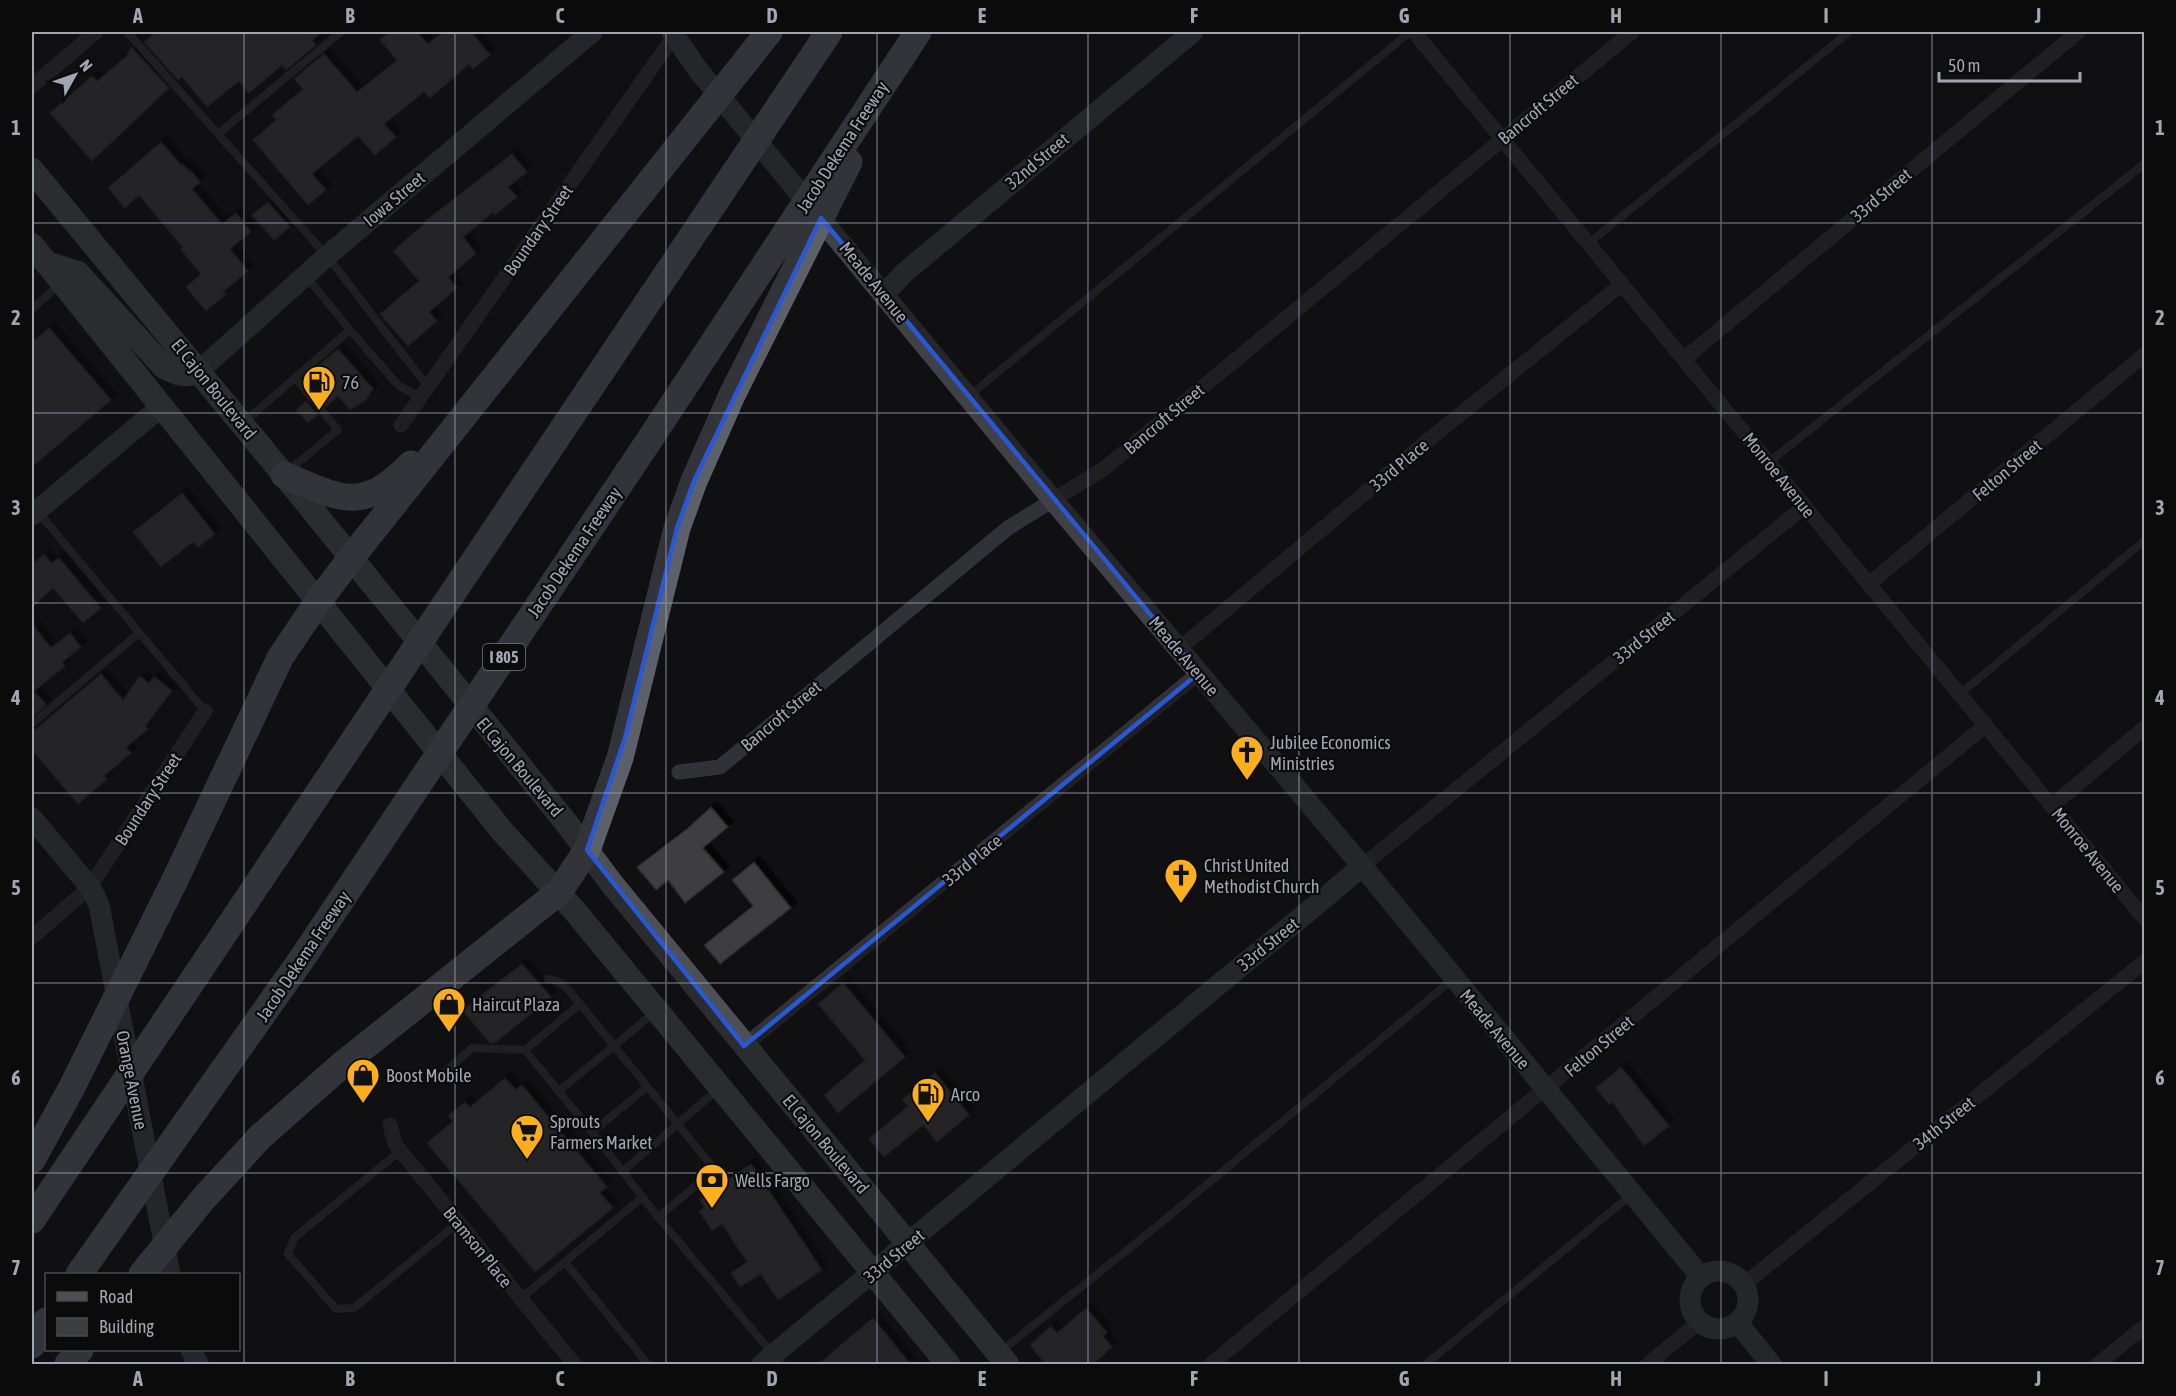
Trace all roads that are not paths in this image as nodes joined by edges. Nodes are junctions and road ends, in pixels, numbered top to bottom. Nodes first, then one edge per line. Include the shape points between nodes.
1 (96, 32) edge
2 (127, 32) edge
3 (341, 32) edge
4 (592, 32) edge
5 (769, 32) edge
6 (828, 32) edge
7 (1193, 32) edge
8 (1412, 32) edge
9 (1632, 32) edge
10 (1849, 32) edge
11 (2078, 32) edge
12 (673, 34) edge
13 (912, 41) edge
14 (32, 86) edge
15 (218, 134) junction
16 (1502, 138) junction
17 (2145, 164) edge
18 (32, 170) edge
19 (1589, 243) junction
20 (39, 254) edge
21 (327, 256) junction
22 (306, 276) junction
23 (62, 282) junction
24 (1622, 284) junction
25 (884, 294) junction
26 (32, 309) edge
27 (350, 330) junction
28 (2145, 355) edge
29 (1684, 359) junction
30 (199, 371) junction
31 (295, 378) junction
32 (494, 380) junction
33 (424, 393) junction
34 (968, 396) junction
35 (162, 406) junction
36 (242, 424) junction
37 (402, 425) dead end
38 (1769, 462) junction
39 (284, 475) junction
40 (1052, 500) junction
41 (1805, 506) junction
42 (33, 510) edge
43 (2145, 541) edge
44 (351, 558) junction
45 (1869, 584) junction
46 (317, 603) junction
47 (139, 633) junction
48 (1179, 649) junction
49 (1199, 673) junction
50 (1960, 694) junction
51 (205, 711) joint
52 (32, 724) edge
53 (1986, 725) junction
54 (2145, 728) edge
55 (679, 772) dead end
56 (2052, 807) junction
57 (32, 818) edge
58 (587, 850) junction
59 (1362, 866) junction
60 (90, 887) junction
61 (559, 892) junction
62 (2145, 918) edge
63 (32, 937) edge
64 (2145, 962) edge
65 (548, 978) dead end
66 (1453, 979) junction
67 (580, 1004) junction
68 (657, 1010) junction
69 (614, 1046) junction
70 (744, 1046) junction
71 (525, 1050) junction
72 (446, 1071) dead end
73 (647, 1087) junction
74 (720, 1088) junction
75 (1545, 1090) junction
76 (559, 1091) junction
77 (390, 1125) dead end
78 (678, 1125) junction
79 (592, 1132) junction
80 (400, 1151) junction
81 (32, 1160) edge
82 (623, 1171) junction
83 (1632, 1194) junction
84 (643, 1197) junction
85 (658, 1217) junction
86 (32, 1220) edge
87 (458, 1223) junction
88 (908, 1244) junction
89 (565, 1262) junction
90 (80, 1273) edge
91 (144, 1273) edge
92 (170, 1273) edge
93 (873, 1273) junction
94 (1701, 1277) junction
95 (1743, 1285) junction
96 (520, 1299) junction
97 (1699, 1322) junction
98 (1737, 1322) junction
99 (45, 1323) edge
100 (2145, 1327) edge
101 (32, 1345) edge
102 (79, 1351) edge
103 (1002, 1359) edge
104 (772, 1361) edge
105 (68, 1365) edge
106 (574, 1365) edge
107 (648, 1365) edge
108 (948, 1365) edge
109 (1211, 1365) edge
110 (1426, 1365) edge
111 (1648, 1365) edge
112 (1771, 1365) edge
113 (2098, 1365) edge

1 - 14 street
2 - 15 lane
3 - 15 lane
4 - 21 street, Iowa Street
5 - 32 highway
6 - 86 highway
7 - 25 street, 32nd Street via 904,273
8 - 16 street, Monroe Avenue
8 - 34 lane
9 - 16 street, Bancroft Street
10 - 19 lane
11 - 29 street, 33rd Street
12 - 25 street, Meade Avenue via 698,70
12 - 33 street, Boundary Street
13 - 58 highway via 732,395 694,481 674,539 620,758
13 - 90 highway, Jacob Dekema Freeway / I 805 via 302,960
15 - 21 lane
16 - 19 street, Monroe Avenue
16 - 40 street, Bancroft Street via 1105,468
17 - 38 lane
18 - 30 main road, El Cajon Boulevard
19 - 24 street, Monroe Avenue
20 - 23 main road
20 - 30 main road via 78,273 164,367 177,374
21 - 22 street, Iowa Street
21 - 33 lane
22 - 27 lane
22 - 30 street, Iowa Street
23 - 26 lane
23 - 35 main road
24 - 29 street, Monroe Avenue
24 - 48 street, 33rd Place
25 - 34 street, Meade Avenue
27 - 31 lane
27 - 33 lane via 398,385
28 - 45 street, Felton Street
29 - 38 street, Monroe Avenue
30 - 36 main road, El Cajon Boulevard
31 - 36 lane
31 - 39 lane via 338,430
32 - 39 highway via 401,474 379,491 356,498 336,495
32 - 44 highway
33 - 37 street, Boundary Street
34 - 40 street, Meade Avenue
35 - 42 street
35 - 46 main road
36 - 39 main road, El Cajon Boulevard
38 - 41 street, Monroe Avenue
39 - 44 main road, El Cajon Boulevard
40 - 48 street, Meade Avenue
40 - 55 street, Bancroft Street via 1008,528 720,767
41 - 45 street, Monroe Avenue
41 - 59 street, 33rd Street
42 - 47 lane
43 - 50 lane
44 - 46 highway
44 - 58 main road, El Cajon Boulevard
45 - 50 street, Monroe Avenue
46 - 61 main road via 472,795
46 - 81 highway via 280,658 173,884
47 - 51 lane
47 - 52 lane
48 - 49 street, Meade Avenue
49 - 59 street, Meade Avenue
49 - 70 street, 33rd Place
50 - 53 street, Monroe Avenue
51 - 60 street, Boundary Street
53 - 56 street, Monroe Avenue
53 - 75 street, Felton Street
54 - 56 street
56 - 62 street, Monroe Avenue
57 - 60 street, Orange Avenue
58 - 61 highway
58 - 70 main road, El Cajon Boulevard
59 - 66 street, Meade Avenue
59 - 88 street, 33rd Street
60 - 63 street
60 - 92 street, Orange Avenue via 99,905
61 - 68 main road
61 - 91 highway via 344,1063 261,1136
64 - 95 street, 34th Street
65 - 67 lane via 562,983
66 - 75 street, Meade Avenue
66 - 103 lane
67 - 69 lane
67 - 71 lane
68 - 69 lane
68 - 74 main road
69 - 73 lane
69 - 76 lane
70 - 88 main road, El Cajon Boulevard
71 - 72 lane via 472,1048
71 - 76 lane
73 - 78 lane
73 - 79 lane
74 - 78 lane
74 - 93 main road
75 - 83 street, Meade Avenue
75 - 109 street, Felton Street
76 - 79 lane
77 - 80 street, Bramson Place
78 - 82 lane
78 - 85 lane via 715,1170
79 - 82 lane
80 - 87 street, Bramson Place
80 - 87 lane via 294,1238 288,1254 336,1309 354,1308
82 - 84 lane
83 - 94 street, Meade Avenue
83 - 110 lane
84 - 85 lane
84 - 89 lane
85 - 104 lane
87 - 96 street, Bramson Place
88 - 93 street, 33rd Street
88 - 103 main road, El Cajon Boulevard
89 - 96 lane
89 - 107 lane
93 - 104 street, 33rd Street
93 - 108 main road
94 - 95 street via 1720,1271 1730,1273
94 - 97 street via 1690,1294 1690,1304
95 - 98 street via 1747,1302
96 - 106 street, Bramson Place
97 - 98 street via 1717,1329
97 - 111 street
98 - 112 street
99 - 101 highway
100 - 113 street
102 - 105 highway

